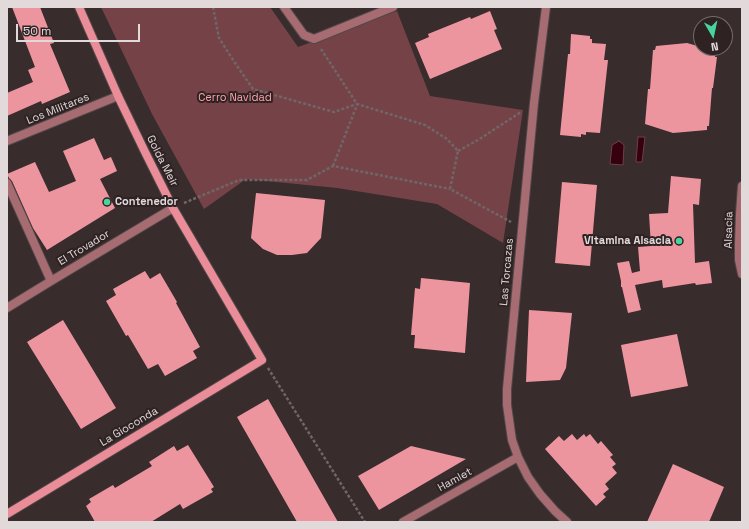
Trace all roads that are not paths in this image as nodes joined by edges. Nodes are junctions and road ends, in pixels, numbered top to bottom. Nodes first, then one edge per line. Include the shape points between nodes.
1 (79, 7) edge
2 (284, 7) edge
3 (393, 7) edge
4 (546, 7) edge
5 (118, 96) junction
6 (7, 141) edge
7 (7, 183) edge
8 (742, 186) edge
9 (173, 208) junction
10 (742, 274) edge
11 (50, 281) junction
12 (7, 308) edge
13 (262, 360) joint
14 (518, 457) junction
15 (7, 514) edge
16 (403, 522) edge
17 (567, 522) edge

1 - 5 street, Golda Meir
2 - 3 street via 304,35 314,39
4 - 14 street, Las Torcazas via 534,103 507,389 509,423
5 - 6 street, Los Militares
5 - 9 street, Golda Meir
7 - 11 street
8 - 10 street, Alsacia via 739,219 739,260
9 - 11 street, El Trovador
9 - 13 street, Golda Meir
11 - 12 street, El Trovador
13 - 15 street, La Gioconda
14 - 16 street, Hamlet
14 - 17 street, Las Torcazas via 540,494

